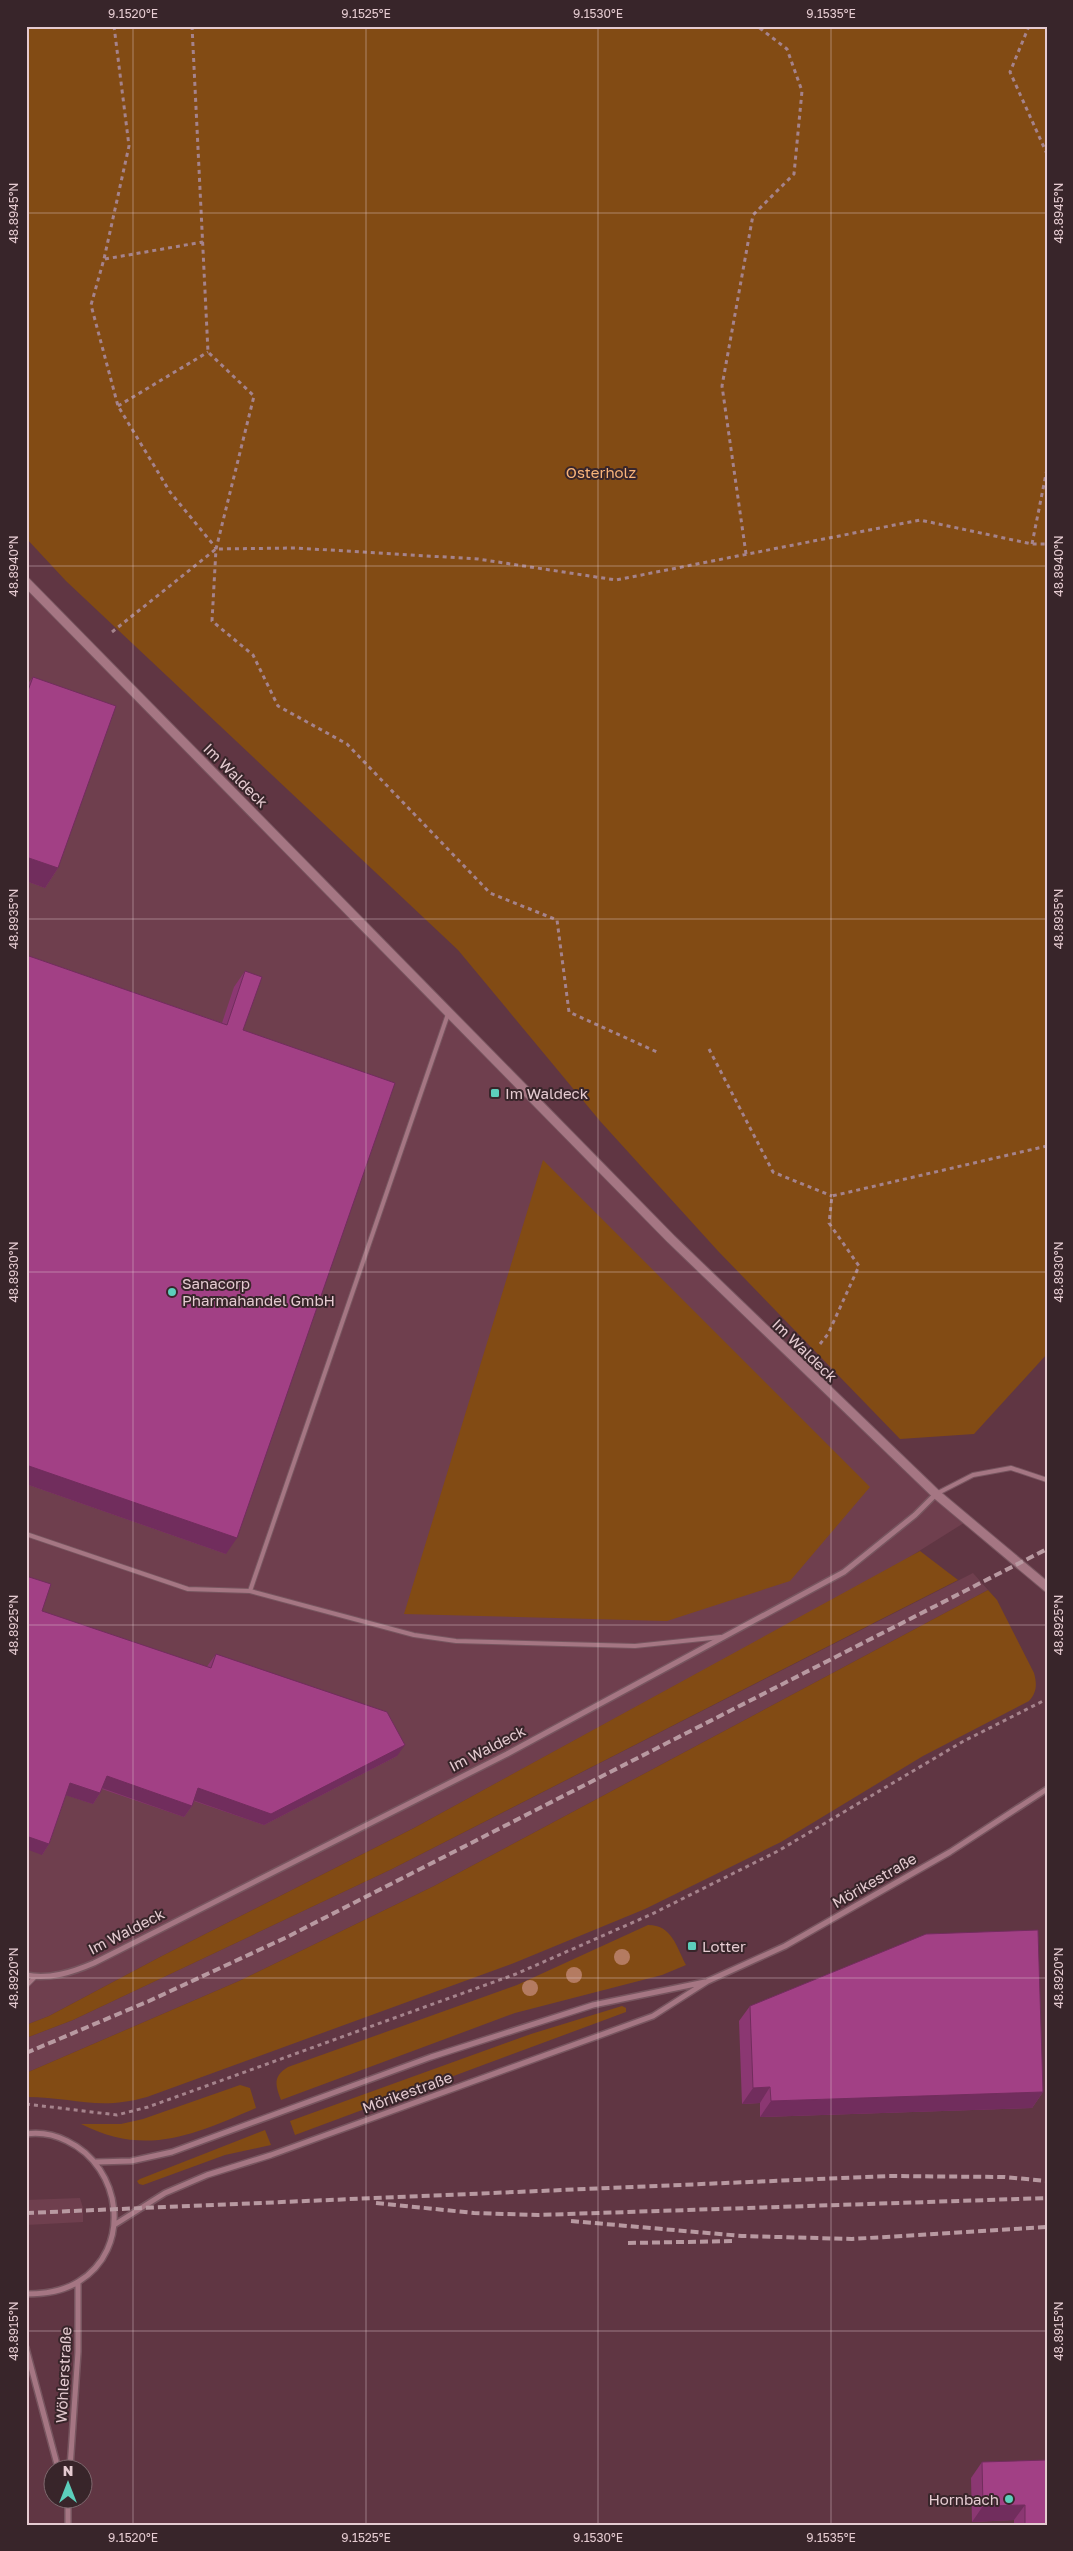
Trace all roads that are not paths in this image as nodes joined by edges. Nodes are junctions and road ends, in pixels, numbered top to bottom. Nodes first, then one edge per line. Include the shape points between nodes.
1 (26, 582) edge
2 (449, 1011) junction
3 (1047, 1480) edge
4 (936, 1494) junction
5 (26, 1534) edge
6 (1047, 1587) edge
7 (250, 1591) junction
8 (728, 1636) junction
9 (1047, 1789) edge
10 (26, 1975) edge
11 (36, 1977) junction
12 (708, 1981) junction
13 (26, 1986) edge
14 (26, 2134) edge
15 (96, 2162) junction
16 (114, 2225) junction
17 (78, 2282) junction
18 (26, 2294) edge
19 (26, 2348) edge
20 (55, 2458) edge
21 (71, 2458) edge
22 (68, 2508) edge
23 (68, 2525) edge

1 - 2 street, Im Waldeck
2 - 4 street, Im Waldeck via 671,1240
2 - 7 lane
3 - 4 lane via 1011,1468 973,1475
4 - 6 street, Im Waldeck
4 - 8 street, Im Waldeck via 844,1572
5 - 7 lane via 188,1589
7 - 8 lane via 414,1635 456,1641 635,1646
8 - 11 street, Im Waldeck via 507,1754 94,1963 71,1972
9 - 12 street, Mörikestraße via 950,1852 793,1941
10 - 11 street, Im Waldeck
11 - 13 lane
12 - 15 street, Mörikestraße via 593,2005 431,2057 172,2152 131,2161
12 - 16 street, Mörikestraße via 653,2016 271,2155 207,2175 165,2193
14 - 15 street via 56,2136 78,2146
15 - 16 street via 111,2192 115,2208
16 - 17 street via 102,2257
17 - 18 street via 54,2292
17 - 21 street, Wöhlerstraße via 78,2352
19 - 20 street, Wöhlerstraße
22 - 23 street

